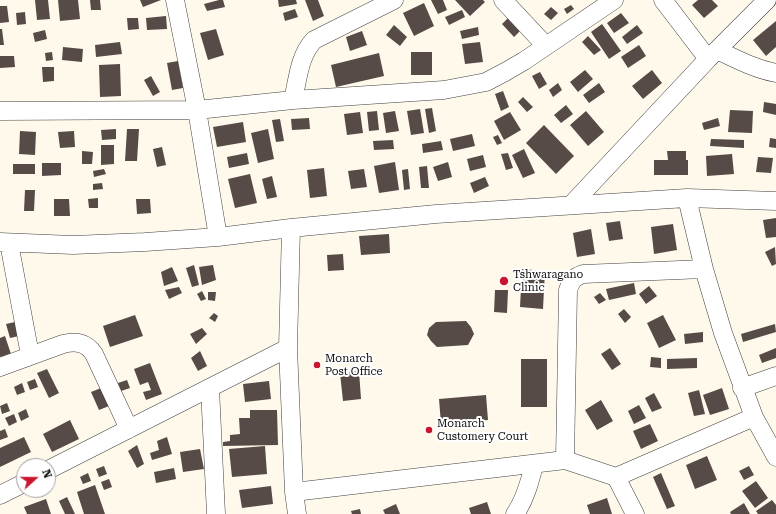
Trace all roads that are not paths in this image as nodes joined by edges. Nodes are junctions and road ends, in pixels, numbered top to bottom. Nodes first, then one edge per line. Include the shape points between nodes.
1 (175, 0) edge
2 (394, 0) edge
3 (503, 0) edge
4 (614, 0) edge
5 (663, 0) edge
6 (767, 0) edge
7 (546, 46) junction
8 (713, 54) junction
9 (776, 73) edge
10 (293, 100) junction
11 (197, 110) junction
12 (0, 111) edge
13 (687, 198) junction
14 (776, 201) edge
15 (572, 204) junction
16 (291, 228) junction
17 (218, 237) junction
18 (4, 243) edge
19 (704, 269) junction
20 (288, 348) junction
21 (30, 355) junction
22 (0, 367) edge
23 (776, 376) edge
24 (210, 388) junction
25 (742, 388) junction
26 (754, 416) junction
27 (129, 429) junction
28 (776, 457) edge
29 (565, 460) junction
30 (534, 465) junction
31 (56, 466) edge
32 (616, 477) junction
33 (16, 486) edge
34 (294, 492) junction
35 (0, 495) edge
36 (216, 514) edge
37 (297, 514) edge
38 (515, 514) edge
39 (635, 514) edge

1 - 11 street
2 - 10 street via 314,40 302,58
3 - 7 street
4 - 7 street
5 - 8 street
6 - 8 street
7 - 10 street via 486,82 463,87
8 - 9 street
8 - 15 street
10 - 11 street
11 - 12 street
11 - 17 street
13 - 14 street
13 - 15 street
13 - 19 street
15 - 16 street
16 - 17 street
16 - 20 street
17 - 18 street via 73,245
18 - 21 street
19 - 25 street
19 - 29 street via 583,274 573,279 568,290
20 - 24 street
20 - 34 street
21 - 22 street
21 - 27 street via 69,343 79,342 87,346 94,354
23 - 25 street
24 - 27 street
24 - 36 street
25 - 26 street
26 - 28 street
26 - 32 street
27 - 31 street
29 - 30 street
29 - 32 street
30 - 34 street
30 - 38 street via 529,485
32 - 39 street
33 - 35 street
34 - 37 street

